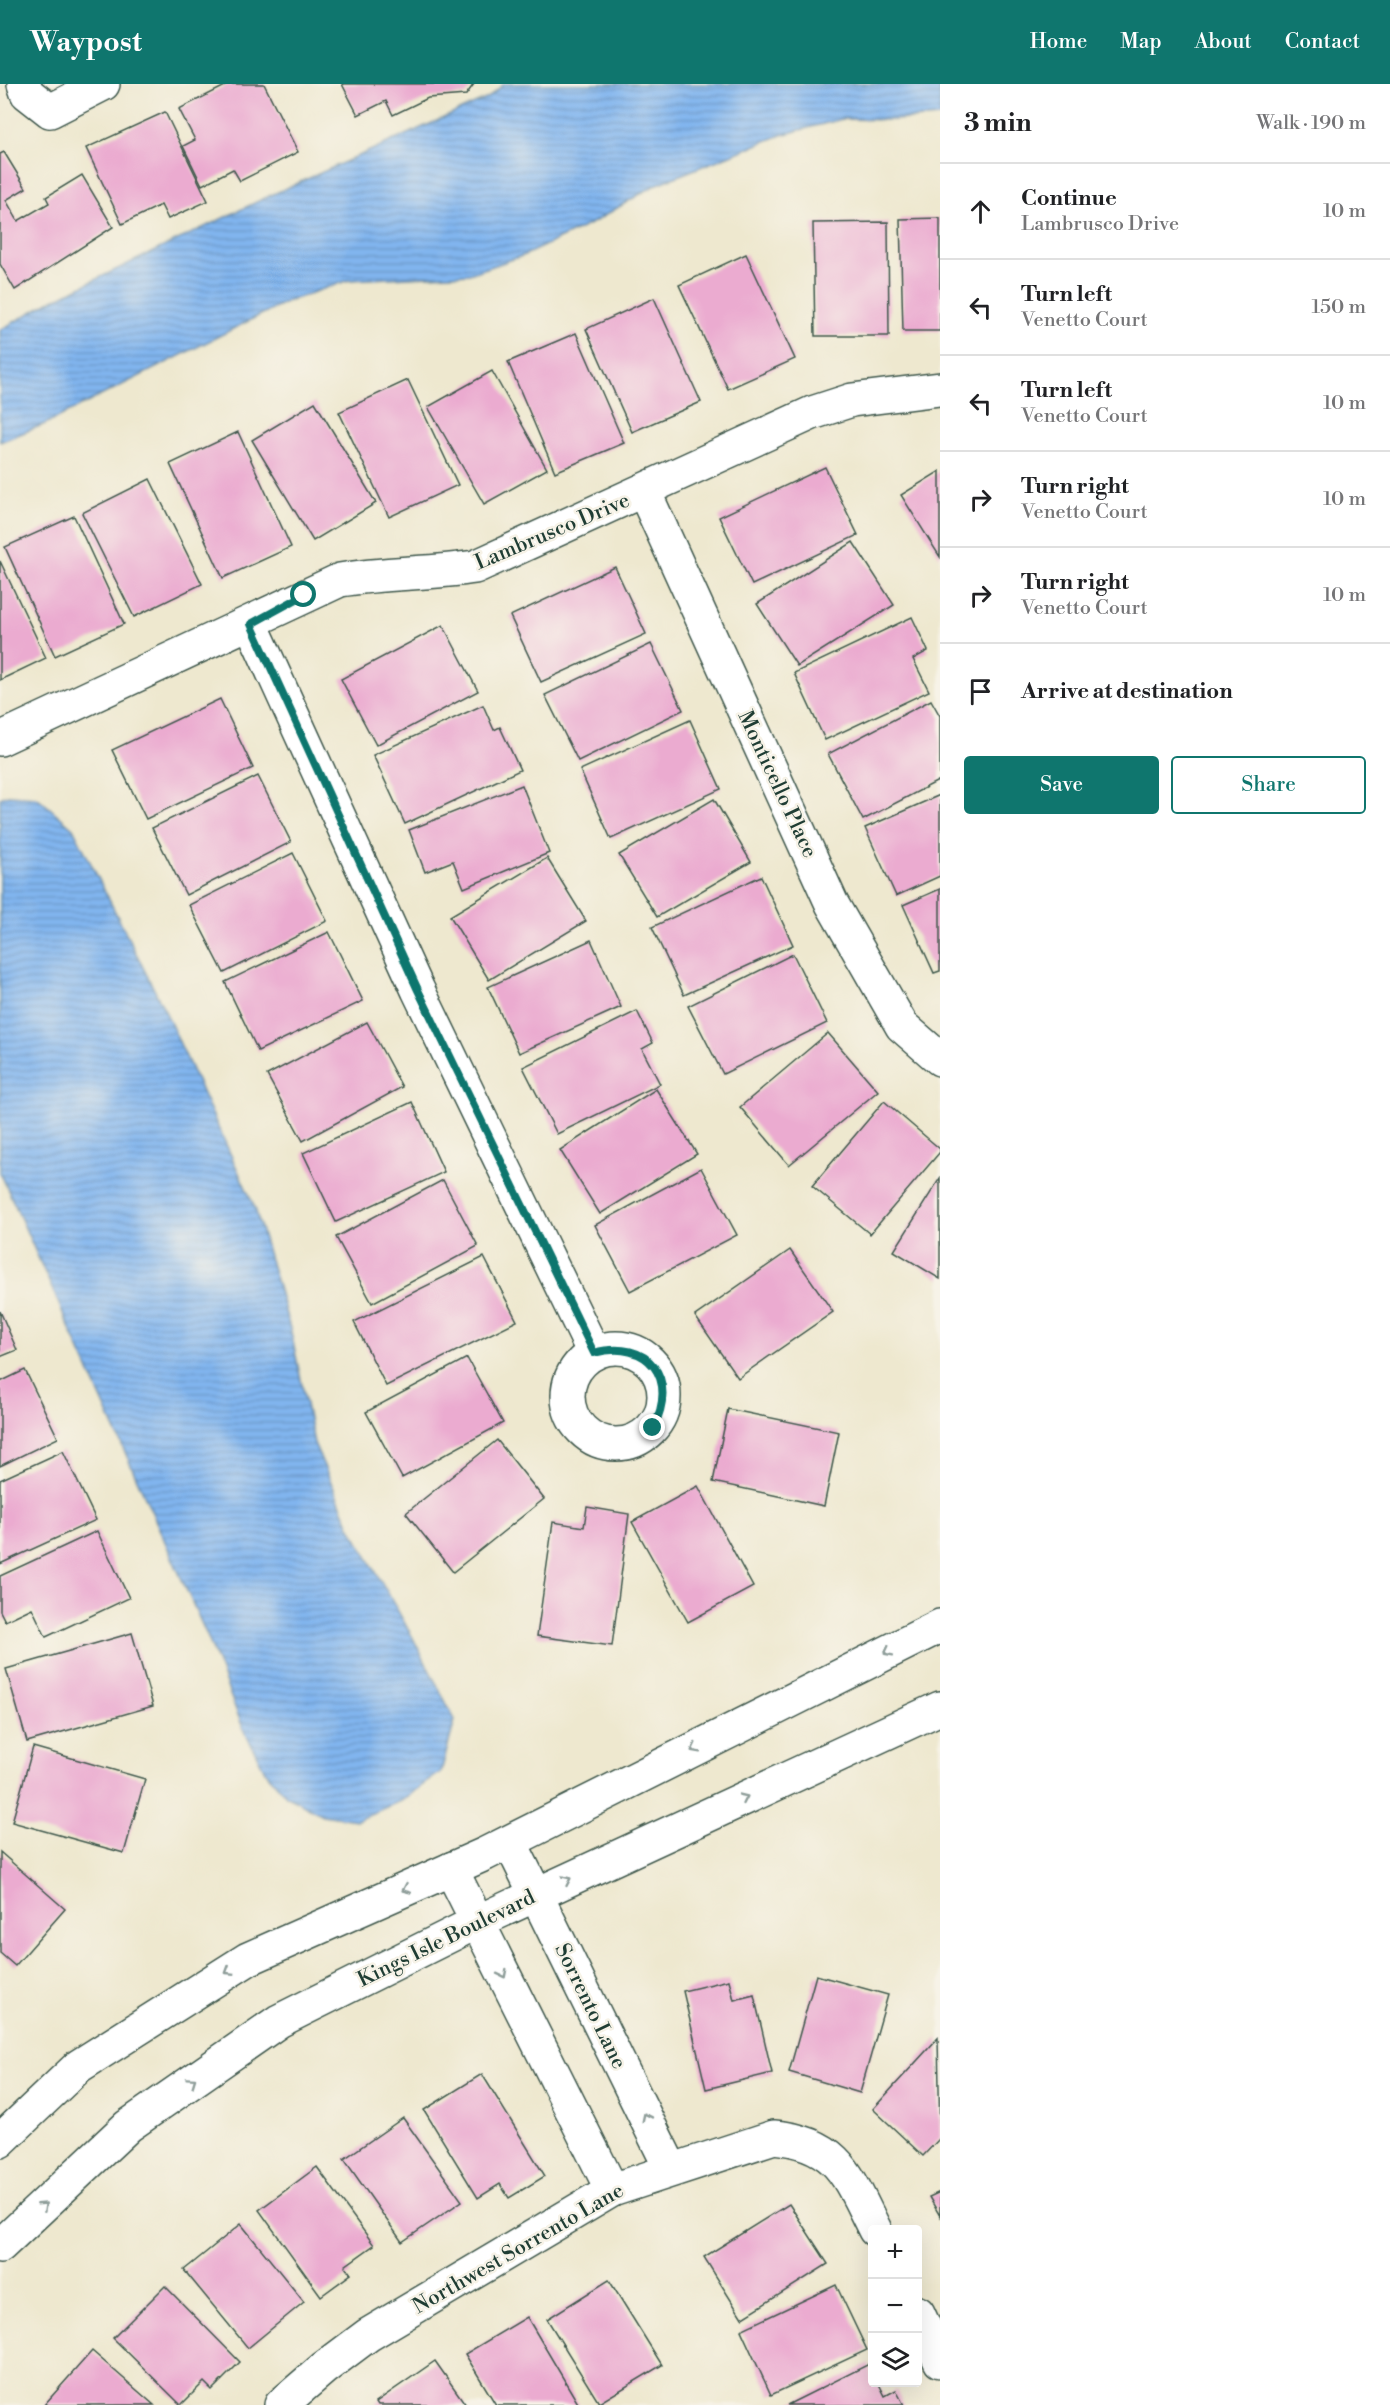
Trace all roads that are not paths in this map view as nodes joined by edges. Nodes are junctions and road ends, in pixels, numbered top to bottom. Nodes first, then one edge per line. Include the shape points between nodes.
1 (24, 84) edge
2 (103, 84) edge
3 (940, 389) edge
4 (644, 491) junction
5 (251, 624) junction
6 (0, 739) edge
7 (940, 1059) edge
8 (594, 1353) dead end
9 (940, 1626) edge
10 (940, 1708) edge
11 (510, 1842) junction
12 (451, 1869) junction
13 (535, 1894) junction
14 (477, 1922) junction
15 (0, 2141) edge
16 (671, 2169) junction
17 (612, 2190) junction
18 (873, 2225) edge
19 (0, 2246) edge
20 (922, 2322) edge
21 (940, 2361) edge
22 (281, 2405) edge

1 - 2 street via 27,93 50,111
3 - 4 street, Lambrusco Drive via 852,400 812,412
4 - 5 street, Lambrusco Drive via 475,567 446,572 371,574 340,580
4 - 7 street, Monticello Place via 832,904 902,1026
5 - 6 street, Lambrusco Drive
5 - 8 street via 418,990
9 -> 11 street
13 -> 10 street, Kings Isle Boulevard
11 - 12 street
11 - 13 street, Sorrento Lane
12 - 14 street
12 -> 15 street via 248,1959 79,2066
13 - 14 street, Kings Isle Boulevard
16 -> 13 street, Sorrento Lane
14 -> 17 street
19 -> 14 street, Kings Isle Boulevard via 128,2126 279,2021
16 - 17 street, Northwest Sorrento Lane
16 - 18 street, Northwest Sorrento Lane via 774,2137 797,2139 831,2156 843,2168
17 - 22 street, Northwest Sorrento Lane via 368,2335
20 - 21 street

